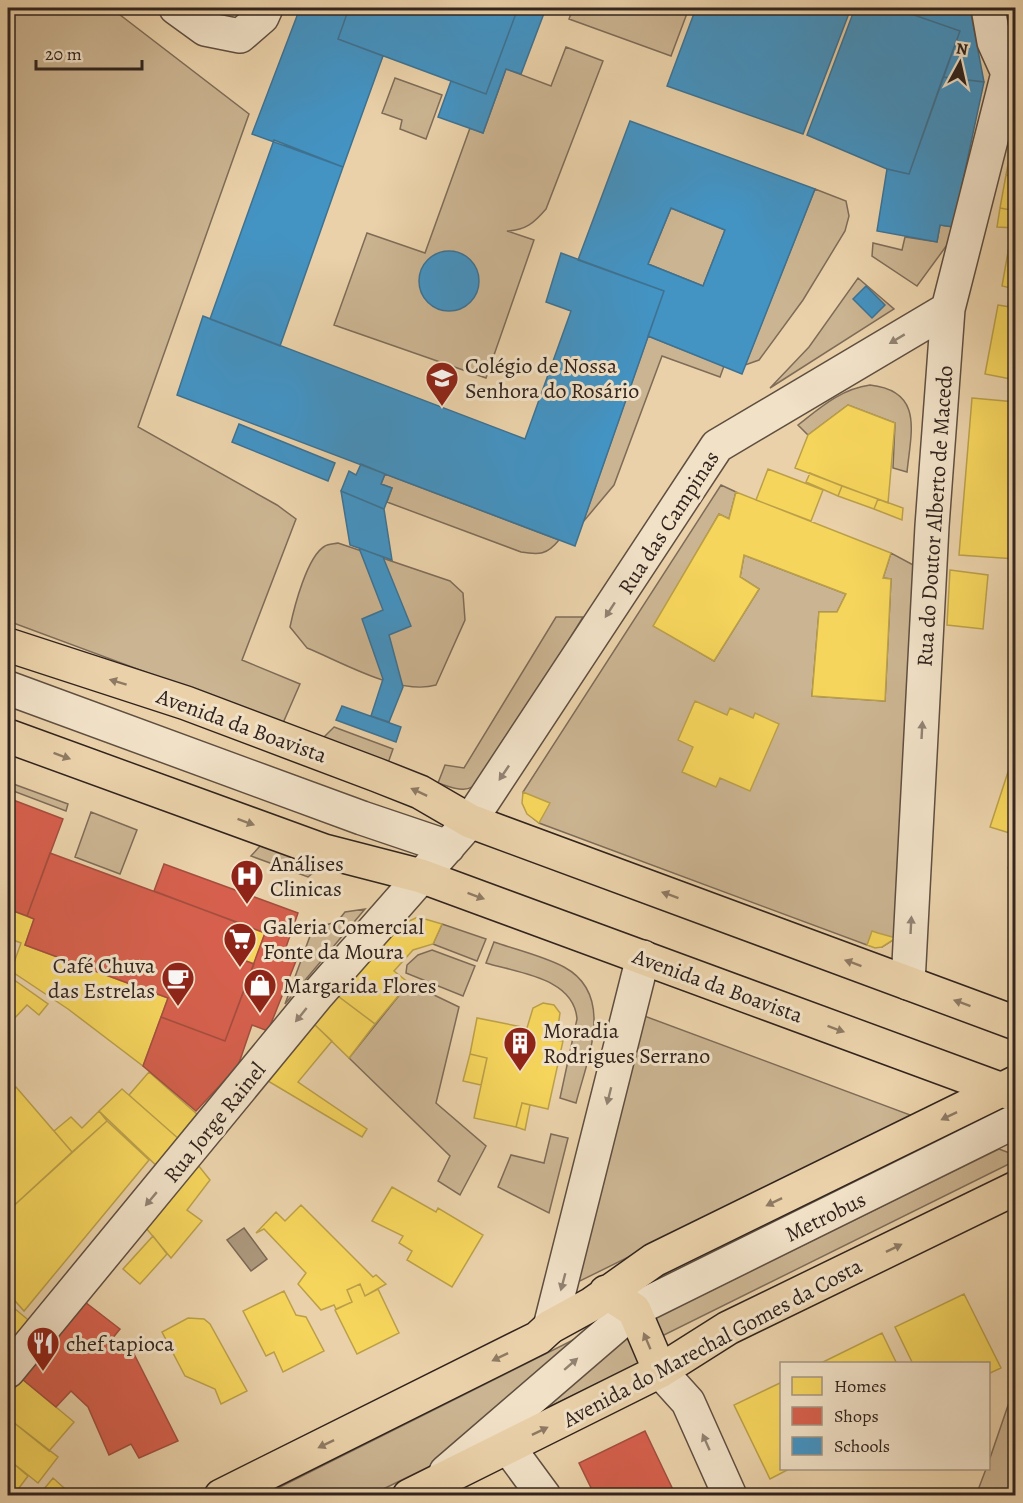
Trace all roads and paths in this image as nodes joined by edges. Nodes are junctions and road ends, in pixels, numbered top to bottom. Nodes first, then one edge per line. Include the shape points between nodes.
1 (176, 8) edge
2 (988, 8) edge
3 (264, 12) edge
4 (1012, 66) edge
5 (948, 309) junction
6 (8, 645) edge
7 (8, 688) edge
8 (8, 736) edge
9 (470, 821) junction
10 (448, 847) junction
11 (422, 876) junction
12 (643, 957) junction
13 (908, 983) junction
14 (1016, 1023) edge
15 (1011, 1089) edge
16 (1016, 1121) edge
17 (1016, 1188) edge
18 (599, 1298) junction
19 (634, 1310) junction
20 (550, 1327) junction
21 (8, 1371) edge
22 (660, 1371) junction
23 (508, 1447) junction
24 (420, 1490) edge
25 (221, 1496) edge
26 (544, 1496) edge
27 (730, 1496) edge

1 - 3 street via 205,29 240,36
2 - 4 street via 994,42
4 - 5 street, Rua do Doutor Alberto de Macedo
5 -> 9 street, Rua das Campinas via 717,446
13 -> 5 street, Rua do Doutor Alberto de Macedo
9 -> 6 main road, Avenida da Boavista via 420,792 377,775 186,703
7 - 10 street, Avenida da Boavista
8 -> 11 main road, Avenida da Boavista via 324,851
9 - 10 street
13 -> 9 main road, Avenida da Boavista
10 - 11 street
11 -> 12 main road, Avenida da Boavista
11 -> 21 street, Rua Jorge Rainel via 318,994
12 -> 15 main road, Avenida da Boavista
12 -> 20 street
14 -> 13 main road, Avenida da Boavista
15 -> 18 main road via 654,1260
16 - 19 street, Metrobus
22 -> 17 main road, Avenida do Marechal Gomes da Costa via 728,1328
18 - 19 main road
18 - 20 main road
22 -> 19 main road
24 -> 19 street, Metrobus
20 -> 25 main road via 538,1338
23 -> 22 main road, Avenida do Marechal Gomes da Costa
27 -> 22 street via 688,1402
23 - 24 main road, Avenida do Marechal Gomes da Costa
23 - 26 street

